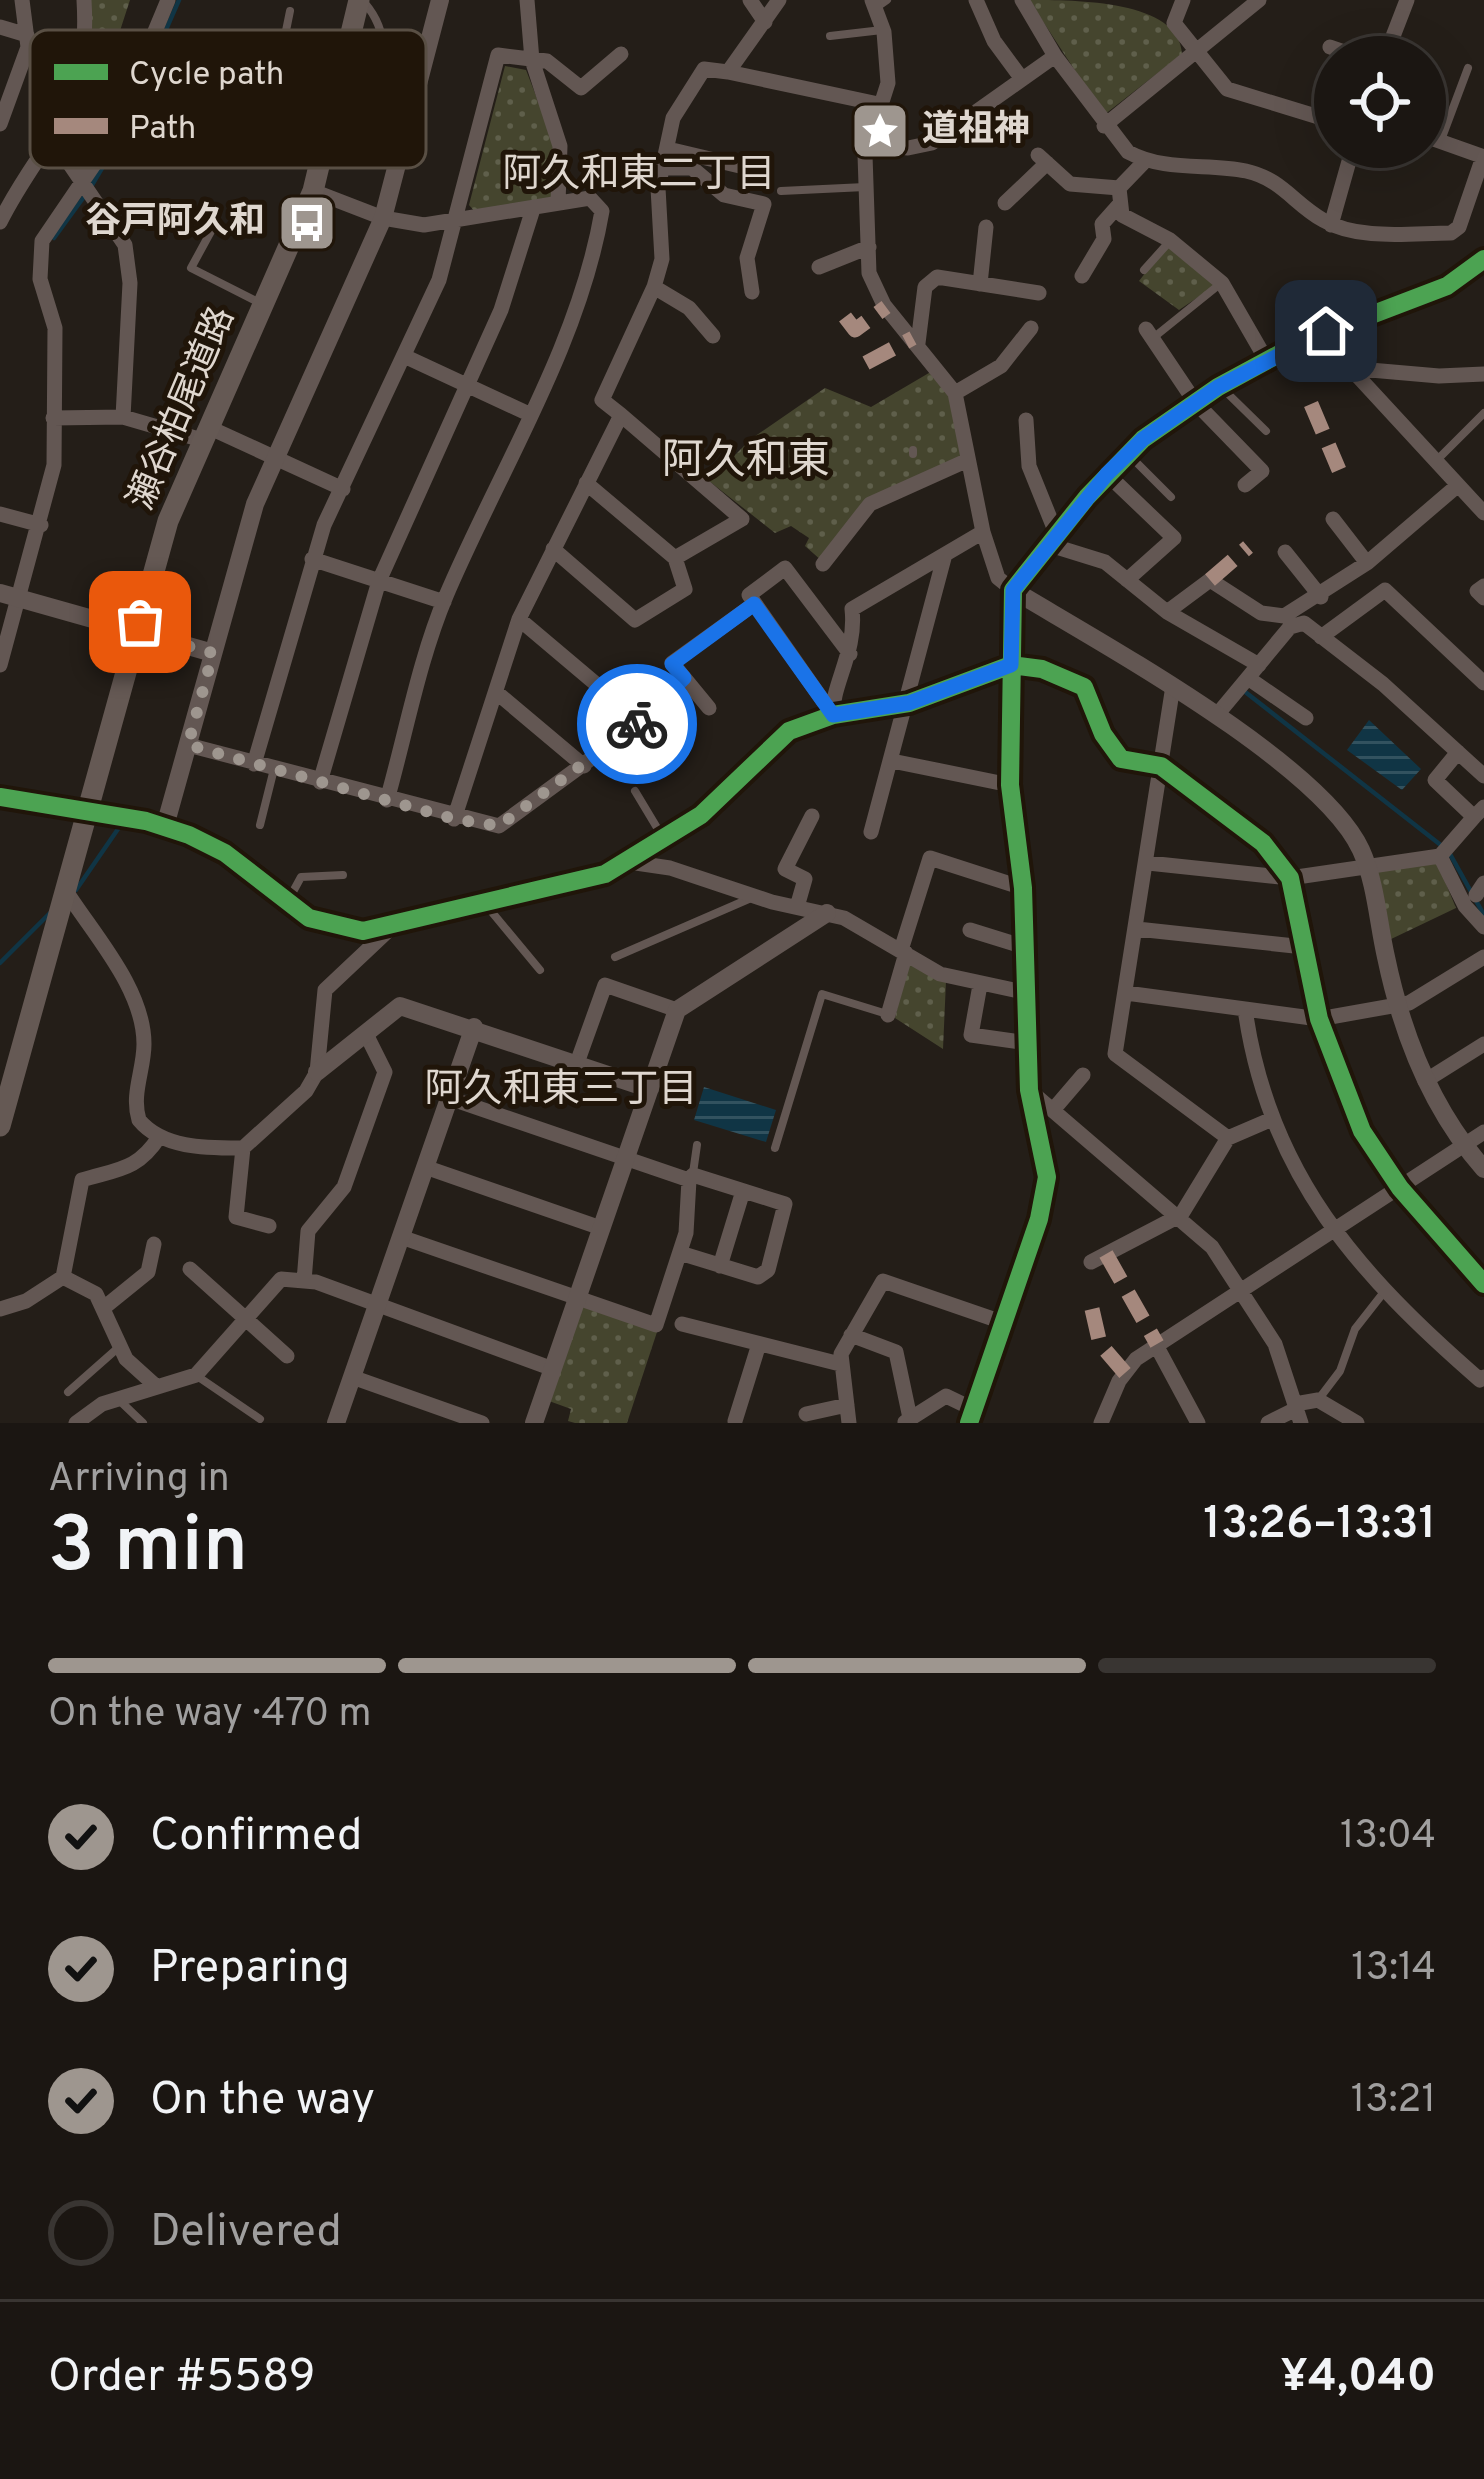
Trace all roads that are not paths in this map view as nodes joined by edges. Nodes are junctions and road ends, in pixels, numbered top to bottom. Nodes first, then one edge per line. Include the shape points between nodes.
1 (22, 0) edge
2 (84, 0) edge
3 (168, 0) edge
4 (360, 0) edge
5 (440, 0) edge
6 (527, 0) edge
7 (750, 0) edge
8 (779, 0) edge
9 (976, 0) edge
10 (1022, 0) edge
11 (1183, 0) edge
12 (1259, 0) edge
13 (1407, 0) edge
14 (879, 2) edge
15 (290, 10) dead end
16 (765, 22) junction
17 (0, 27) edge
18 (83, 30) edge
19 (156, 30) edge
20 (286, 30) edge
21 (353, 30) edge
22 (380, 30) edge
23 (884, 30) junction
24 (27, 35) junction
25 (830, 36) dead end
26 (1393, 36) edge
27 (1196, 51) junction
28 (426, 54) edge
29 (621, 54) dead end
30 (1055, 56) junction
31 (532, 60) junction
32 (1468, 68) dead end
33 (728, 72) junction
34 (1022, 79) junction
35 (4, 103) edge
36 (883, 105) junction
37 (1446, 111) edge
38 (1314, 116) edge
39 (0, 124) edge
40 (1104, 126) junction
41 (867, 144) junction
42 (1446, 144) edge
43 (668, 149) junction
44 (1484, 157) edge
45 (1145, 161) junction
46 (744, 167) dead end
47 (36, 168) edge
48 (76, 168) edge
49 (92, 168) edge
50 (318, 168) edge
51 (396, 168) edge
52 (662, 168) junction
53 (1347, 168) edge
54 (85, 179) junction
55 (866, 187) junction
56 (313, 191) junction
57 (781, 191) dead end
58 (1118, 197) junction
59 (558, 203) junction
60 (1005, 203) dead end
61 (533, 209) junction
62 (383, 218) junction
63 (0, 222) edge
64 (457, 222) junction
65 (215, 224) dead end
66 (1331, 225) junction
67 (986, 227) dead end
68 (1171, 240) junction
69 (869, 247) junction
70 (1484, 259) edge
71 (819, 267) dead end
72 (1144, 270) dead end
73 (1082, 276) dead end
74 (1222, 283) junction
75 (980, 284) junction
76 (654, 287) junction
77 (752, 292) dead end
78 (1039, 293) dead end
79 (263, 305) junction
80 (1031, 328) dead end
81 (1150, 333) joint
82 (712, 336) dead end
83 (918, 344) junction
84 (404, 356) junction
85 (1267, 361) junction
86 (1352, 370) junction
87 (1484, 374) edge
88 (467, 385) junction
89 (1220, 386) junction
90 (955, 393) junction
91 (1195, 403) junction
92 (1484, 413) edge
93 (529, 414) junction
94 (621, 415) junction
95 (123, 417) junction
96 (53, 418) junction
97 (1026, 420) dead end
98 (1266, 430) dead end
99 (205, 433) junction
100 (1128, 454) junction
101 (276, 458) junction
102 (968, 460) junction
103 (1435, 462) junction
104 (1107, 474) junction
105 (586, 483) junction
106 (1245, 485) dead end
107 (1457, 486) junction
108 (343, 489) junction
109 (1171, 497) dead end
110 (1484, 513) edge
111 (0, 514) edge
112 (1333, 519) dead end
113 (41, 525) junction
114 (983, 532) junction
115 (1052, 538) junction
116 (553, 549) junction
117 (1285, 552) dead end
118 (675, 558) junction
119 (944, 558) junction
120 (312, 559) junction
121 (1367, 563) junction
122 (823, 564) dead end
123 (1127, 580) junction
124 (379, 581) junction
125 (1484, 586) edge
126 (1013, 590) junction
127 (10, 596) edge
128 (1321, 597) junction
129 (1484, 598) edge
130 (443, 602) junction
131 (754, 604) junction
132 (1166, 612) junction
133 (519, 620) junction
134 (137, 632) junction
135 (1321, 638) junction
136 (213, 653) junction
137 (850, 653) junction
138 (0, 665) edge
139 (1011, 665) junction
140 (1254, 672) junction
141 (684, 678) junction
142 (1484, 683) edge
143 (1173, 686) junction
144 (496, 692) junction
145 (909, 703) junction
146 (709, 708) dead end
147 (833, 715) junction
148 (1216, 716) junction
149 (1306, 718) dead end
150 (640, 722) junction
151 (188, 745) junction
152 (1458, 752) junction
153 (892, 761) junction
154 (254, 764) junction
155 (584, 766) junction
156 (1161, 766) junction
157 (274, 769) junction
158 (1484, 775) edge
159 (320, 782) junction
160 (1010, 785) junction
161 (635, 791) dead end
162 (0, 797) edge
163 (387, 800) junction
164 (1479, 812) edge
165 (86, 814) junction
166 (812, 816) dead end
167 (454, 819) junction
168 (260, 824) dead end
169 (165, 826) junction
170 (871, 832) dead end
171 (663, 837) junction
172 (1440, 856) junction
173 (628, 862) junction
174 (1148, 863) junction
175 (1366, 866) junction
176 (343, 875) dead end
177 (1290, 878) junction
178 (1022, 888) junction
179 (66, 891) junction
180 (754, 897) junction
181 (485, 904) junction
182 (286, 905) junction
183 (797, 907) junction
184 (827, 914) junction
185 (394, 925) junction
186 (1484, 927) edge
187 (1137, 929) junction
188 (970, 930) dead end
189 (1025, 947) junction
190 (1304, 947) junction
191 (904, 952) junction
192 (615, 957) dead end
193 (1484, 957) edge
194 (540, 970) dead end
195 (980, 985) junction
196 (1028, 993) junction
197 (1126, 993) junction
198 (1396, 1007) junction
199 (1245, 1009) junction
200 (677, 1010) junction
201 (888, 1015) joint
202 (1319, 1019) junction
203 (474, 1027) junction
204 (366, 1034) junction
205 (1028, 1043) junction
206 (1484, 1045) edge
207 (577, 1063) junction
208 (317, 1072) junction
209 (1083, 1075) dead end
210 (1425, 1081) junction
211 (650, 1089) junction
212 (1029, 1090) junction
213 (449, 1098) junction
214 (1053, 1110) junction
215 (1270, 1120) junction
216 (0, 1126) edge
217 (1484, 1132) edge
218 (159, 1137) junction
219 (1228, 1138) junction
220 (697, 1145) dead end
221 (1463, 1145) junction
222 (243, 1148) junction
223 (775, 1148) dead end
224 (625, 1160) junction
225 (425, 1167) junction
226 (1484, 1169) edge
227 (691, 1177) junction
228 (1400, 1188) junction
229 (743, 1191) junction
230 (1181, 1215) junction
231 (269, 1226) dead end
232 (602, 1228) junction
233 (1334, 1232) junction
234 (401, 1237) junction
235 (154, 1244) dead end
236 (680, 1253) junction
237 (1091, 1262) dead end
238 (720, 1266) junction
239 (190, 1269) dead end
240 (63, 1277) junction
241 (304, 1281) junction
242 (1484, 1283) edge
243 (1242, 1289) junction
244 (1384, 1292) junction
245 (578, 1298) junction
246 (106, 1306) junction
247 (377, 1306) junction
248 (0, 1309) edge
249 (246, 1318) junction
250 (1005, 1323) junction
251 (682, 1324) dead end
252 (851, 1336) junction
253 (759, 1343) junction
254 (1156, 1345) junction
255 (118, 1347) junction
256 (287, 1356) dead end
257 (840, 1364) junction
258 (553, 1369) junction
259 (196, 1375) junction
260 (352, 1377) junction
261 (1484, 1377) edge
262 (157, 1387) junction
263 (68, 1392) dead end
264 (1318, 1400) junction
265 (120, 1401) junction
266 (1297, 1412) edge
267 (806, 1414) dead end
268 (848, 1414) edge
269 (972, 1416) edge
270 (260, 1418) dead end
271 (906, 1420) edge
272 (735, 1421) edge
273 (76, 1423) edge
274 (142, 1423) edge
275 (336, 1423) edge
276 (482, 1423) edge
277 (534, 1423) edge
278 (1101, 1423) edge
279 (1198, 1423) edge
280 (1268, 1423) edge
281 (1358, 1423) edge

1 - 24 street
2 - 18 street
3 - 19 street
4 - 21 main road, 瀬谷柏尾道路
4 - 22 lane
5 - 28 street
6 - 31 street
7 - 16 street
8 - 16 street
9 - 34 street
10 - 30 street
11 - 27 street via 1174,23
12 - 27 street
13 - 26 street
14 - 23 street
15 - 20 lane
16 - 33 street
17 - 24 street
23 - 25 lane
23 - 36 street
24 - 35 street
27 - 38 street via 1227,89
27 - 40 street
29 - 31 street via 581,88 562,68
30 - 34 street
30 - 40 street
31 - 59 street via 560,146
31 - 64 street via 498,55
32 - 37 lane
33 - 36 street
33 - 43 street via 704,69 694,80 673,118
34 - 41 street via 932,143
35 - 39 street
36 - 41 street
40 - 45 street
41 - 55 street
42 - 44 street
43 - 46 street
43 - 52 street
44 - 66 street via 1451,233
45 - 58 street
45 - 66 street via 1276,181
47 - 63 street
48 - 54 street
49 - 54 street
50 - 56 main road, 瀬谷柏尾道路
51 - 62 street
52 - 76 street via 662,259
52 - 77 street via 692,168 724,195 764,204 747,258
53 - 66 street
54 - 95 street via 125,245
54 - 96 street via 42,241 40,279 55,328
55 - 57 lane
55 - 69 street
56 - 62 street
56 - 79 main road, 瀬谷柏尾道路
58 - 60 street via 1070,184 1042,159
58 - 68 street via 1122,215
58 - 73 street
59 - 61 street
59 - 93 street via 590,198 602,211 583,285
61 - 64 street
61 - 88 street
62 - 64 street
62 - 101 street
64 - 84 street
65 - 79 lane via 191,268
67 - 75 street
68 - 72 lane
68 - 74 street
69 - 71 street
69 - 83 street via 875,289
70 - 85 street via 1461,280
74 - 81 lane
74 - 85 street
75 - 78 street
75 - 83 street via 937,277 925,287
76 - 82 street via 689,308
76 - 94 street via 602,400
79 - 99 main road, 瀬谷柏尾道路
80 - 90 street via 1001,366
81 - 91 street
83 - 90 street
84 - 88 street
84 - 108 street
85 - 86 street
85 - 89 street
86 - 87 street
86 - 103 street
88 - 93 street
88 - 124 street
89 - 91 street
89 - 98 lane
90 - 102 street
91 - 100 street
91 - 106 street via 1262,471
92 - 103 lane
93 - 130 street
94 - 105 street
94 - 118 street via 742,519
95 - 96 street
95 - 99 street
96 - 113 street via 54,465
97 - 115 street via 1029,466
99 - 101 street
99 - 134 main road, 瀬谷柏尾道路 via 168,521
100 - 104 street
100 - 109 lane
101 - 108 street
101 - 136 street
102 - 114 street
102 - 122 street via 870,504
103 - 107 street
104 - 115 street
104 - 123 street via 1174,538
105 - 116 street
105 - 118 street
107 - 110 street
107 - 121 street
108 - 120 street
111 - 113 street
112 - 121 street
113 - 127 street
114 - 119 street
114 - 126 street via 998,578
115 - 123 street
115 - 126 street
116 - 118 street via 635,620 685,590
116 - 133 street
117 - 128 street
119 - 137 street via 852,609
119 - 145 street
120 - 124 street
120 - 154 street
121 - 128 street
123 - 132 street
124 - 130 street
124 - 159 street
125 - 129 street via 1477,591
126 - 139 street
126 - 143 street
127 - 134 street
127 - 138 street
128 - 132 street via 1272,618 1210,580
130 - 163 street
131 - 137 street via 749,595 785,568
131 - 141 street via 669,659
131 - 147 street
132 - 140 street
133 - 144 street
133 - 150 street
134 - 136 street
134 - 165 main road, 瀬谷柏尾道路
135 - 140 street via 1304,623 1290,627
135 - 142 street via 1384,590
135 - 152 street
136 - 151 street
137 - 147 street
139 - 145 street
139 - 156 street via 1084,687 1121,760
139 - 160 street
140 - 148 street
140 - 149 street
141 - 146 street
141 - 150 street
143 - 148 street
143 - 156 street
144 - 155 street
144 - 167 street
145 - 147 street
145 - 153 street
147 - 171 street via 790,731 701,815
148 - 175 street via 1310,787
150 - 155 street
151 - 154 street
151 - 169 street
152 - 158 street
152 - 164 street via 1435,780
153 - 160 street
153 - 170 street
154 - 157 street
155 - 167 street via 499,826
156 - 174 street
156 - 177 street via 1263,844
157 - 159 street
157 - 168 lane
159 - 163 street
160 - 178 street
161 - 171 lane
162 - 165 street
163 - 167 street
164 - 172 street
165 - 169 street
165 - 179 main road, 瀬谷柏尾道路
166 - 183 street via 785,869 806,879
169 - 182 street via 225,854
171 - 173 street
172 - 175 street
172 - 186 street
173 - 180 street
173 - 181 street
174 - 177 street
174 - 187 street
175 - 177 street
175 - 198 street
176 - 182 lane via 301,877
177 - 190 street
178 - 189 street
178 - 191 street via 930,858
179 - 216 main road, 瀬谷柏尾道路
179 - 218 street via 138,1008 145,1047 136,1109
180 - 183 street
180 - 192 lane
181 - 185 street
181 - 194 lane
182 - 185 street via 345,929
183 - 184 street
184 - 191 street
184 - 200 street
185 - 208 street via 326,990
187 - 190 street
187 - 197 street
188 - 189 street
189 - 196 street
190 - 202 street
191 - 195 street
191 - 201 street
193 - 198 street
195 - 196 street
195 - 205 street via 971,1035
196 - 205 street
197 - 199 street
197 - 219 street via 1115,1054
198 - 202 street
198 - 210 street
199 - 202 street
199 - 215 street
200 - 207 street via 604,986
200 - 211 street
201 - 223 lane via 822,994
202 - 228 street via 1362,1130
203 - 204 street via 400,1006
203 - 207 street
203 - 213 street
204 - 208 street
204 - 241 street via 385,1072 344,1187 308,1231
205 - 212 street
206 - 210 street
207 - 211 street
208 - 222 street
209 - 214 street
210 - 221 street
211 - 224 street
212 - 214 street
212 - 250 street via 1047,1177
213 - 224 street
213 - 225 street
214 - 230 street
215 - 219 street
215 - 233 street
217 - 221 street
218 - 222 street
218 - 240 street via 132,1168 82,1180
219 - 230 street
220 - 227 lane
221 - 226 street
221 - 228 street
222 - 231 street via 236,1217
224 - 227 street
224 - 232 street
225 - 232 street
225 - 234 street
227 - 229 street
227 - 236 street
228 - 233 street
228 - 242 street
229 - 238 street
229 - 238 street via 785,1204 769,1270 758,1277
230 - 237 street
230 - 243 street
232 - 245 street
233 - 243 street
233 - 244 street
234 - 245 street
234 - 247 street
235 - 246 street via 148,1272
236 - 238 street
236 - 245 street via 656,1324
239 - 249 street
240 - 246 street
240 - 248 street
241 - 247 street
241 - 249 street via 280,1279
243 - 254 street
243 - 266 street via 1274,1345
244 - 261 street
244 - 264 lane
245 - 258 street
246 - 255 street
247 - 258 street
247 - 260 street
249 - 256 street
249 - 259 street
250 - 252 street via 883,1281
250 - 269 street
251 - 253 street
252 - 257 street
252 - 271 street via 896,1352
253 - 257 street
253 - 272 street
254 - 278 street via 1119,1381
254 - 279 street
255 - 262 street
255 - 263 lane
257 - 268 street
258 - 277 street
259 - 262 street
259 - 270 lane
260 - 275 street
260 - 276 street
262 - 265 street
264 - 266 street
264 - 281 street
265 - 273 street
265 - 274 lane
266 - 280 street
267 - 268 street
269 - 271 street via 946,1396

